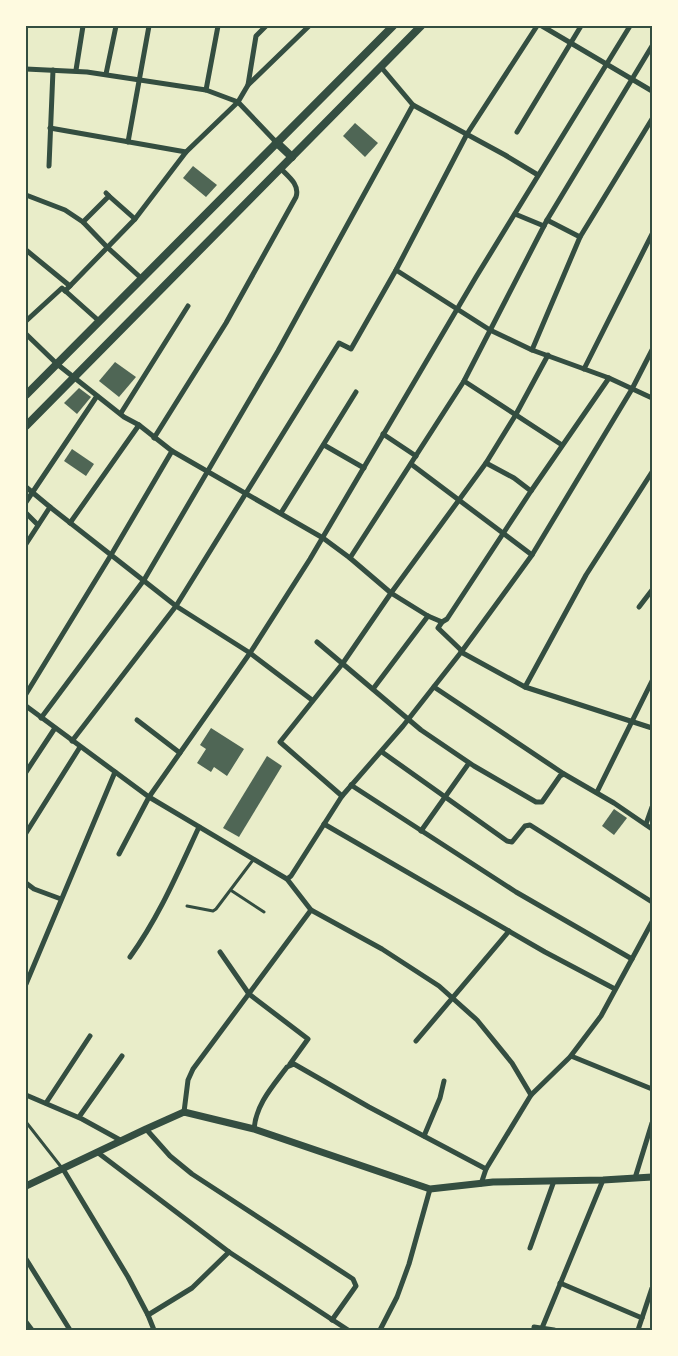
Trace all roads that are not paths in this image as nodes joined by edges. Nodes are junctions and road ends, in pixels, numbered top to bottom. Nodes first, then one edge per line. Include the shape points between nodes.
1 (83, 26) edge
2 (116, 26) edge
3 (149, 26) edge
4 (218, 26) edge
5 (258, 26) edge
6 (266, 26) edge
7 (309, 26) edge
8 (393, 26) edge
9 (421, 26) edge
10 (537, 26) edge
11 (542, 26) edge
12 (581, 26) edge
13 (630, 26) edge
14 (256, 36) junction
15 (571, 42) junction
16 (652, 46) edge
17 (607, 65) junction
18 (381, 67) junction
19 (26, 69) edge
20 (53, 70) junction
21 (75, 70) junction
22 (106, 74) junction
23 (139, 80) junction
24 (633, 80) junction
25 (248, 85) junction
26 (206, 90) junction
27 (652, 91) edge
28 (238, 102) junction
29 (413, 105) junction
30 (652, 119) edge
31 (50, 128) junction
32 (517, 132) dead end
33 (467, 134) junction
34 (128, 142) junction
35 (276, 142) junction
36 (186, 152) junction
37 (292, 157) junction
38 (49, 166) dead end
39 (280, 168) junction
40 (538, 175) junction
41 (26, 195) edge
42 (515, 214) junction
43 (135, 219) junction
44 (547, 220) junction
45 (83, 222) junction
46 (544, 226) junction
47 (652, 234) edge
48 (580, 237) junction
49 (107, 247) junction
50 (26, 250) edge
51 (396, 270) junction
52 (141, 278) junction
53 (70, 286) junction
54 (65, 291) junction
55 (188, 306) dead end
56 (458, 309) junction
57 (26, 321) edge
58 (99, 321) junction
59 (490, 330) junction
60 (26, 334) edge
61 (532, 350) junction
62 (652, 350) edge
63 (548, 355) junction
64 (57, 364) junction
65 (584, 369) junction
66 (74, 376) junction
67 (609, 378) junction
68 (464, 381) junction
69 (632, 389) junction
70 (356, 392) dead end
71 (26, 395) edge
72 (97, 396) junction
73 (652, 398) edge
74 (121, 413) junction
75 (515, 416) junction
76 (140, 425) junction
77 (26, 426) edge
78 (384, 434) junction
79 (154, 438) junction
80 (324, 445) junction
81 (562, 445) junction
82 (172, 451) junction
83 (416, 456) junction
84 (486, 463) junction
85 (411, 464) junction
86 (363, 468) junction
87 (209, 471) junction
88 (652, 472) edge
89 (26, 487) edge
90 (531, 491) junction
91 (32, 492) junction
92 (246, 493) junction
93 (459, 500) junction
94 (26, 502) edge
95 (50, 507) junction
96 (26, 513) edge
97 (282, 513) junction
98 (70, 523) junction
99 (38, 525) junction
100 (504, 533) junction
101 (323, 538) junction
102 (26, 544) edge
103 (111, 555) junction
104 (532, 555) junction
105 (350, 558) junction
106 (144, 580) junction
107 (652, 590) edge
108 (391, 593) junction
109 (176, 606) junction
110 (639, 607) dead end
111 (428, 616) junction
112 (442, 622) junction
113 (317, 642) dead end
114 (462, 652) junction
115 (250, 653) junction
116 (343, 663) junction
117 (652, 681) edge
118 (434, 687) junction
119 (525, 687) junction
120 (374, 689) junction
121 (26, 694) edge
122 (312, 700) junction
123 (26, 706) edge
124 (41, 718) junction
125 (137, 720) dead end
126 (408, 720) junction
127 (633, 722) junction
128 (55, 728) junction
129 (652, 728) edge
130 (72, 741) junction
131 (80, 747) junction
132 (382, 752) junction
133 (180, 753) junction
134 (469, 763) junction
135 (26, 772) edge
136 (115, 772) junction
137 (564, 774) junction
138 (351, 786) junction
139 (597, 792) junction
140 (342, 796) junction
141 (149, 797) junction
142 (445, 797) junction
143 (652, 807) edge
144 (324, 824) junction
145 (646, 824) junction
146 (199, 827) junction
147 (652, 829) edge
148 (421, 831) junction
149 (26, 833) edge
150 (119, 854) dead end
151 (254, 860) junction
152 (286, 879) junction
153 (26, 883) edge
154 (232, 891) junction
155 (61, 899) junction
156 (652, 902) edge
157 (187, 906) dead end
158 (311, 910) junction
159 (264, 912) dead end
160 (652, 922) edge
161 (509, 931) junction
162 (220, 952) dead end
163 (130, 957) dead end
164 (632, 959) junction
165 (26, 984) edge
166 (615, 989) junction
167 (249, 994) junction
168 (453, 998) junction
169 (90, 1036) dead end
170 (416, 1041) dead end
171 (122, 1056) dead end
172 (571, 1056) junction
173 (290, 1064) junction
174 (444, 1081) dead end
175 (652, 1089) edge
176 (26, 1095) edge
177 (531, 1095) junction
178 (46, 1103) junction
179 (184, 1112) junction
180 (79, 1117) junction
181 (26, 1122) edge
182 (652, 1123) edge
183 (146, 1128) junction
184 (254, 1129) junction
185 (424, 1136) junction
186 (122, 1141) junction
187 (97, 1152) junction
188 (63, 1169) junction
189 (486, 1169) junction
190 (652, 1177) edge
191 (635, 1178) junction
192 (603, 1180) junction
193 (554, 1181) junction
194 (481, 1184) junction
195 (26, 1186) edge
196 (430, 1189) junction
197 (530, 1248) dead end
198 (229, 1252) junction
199 (26, 1259) edge
200 (560, 1283) junction
201 (652, 1288) edge
202 (148, 1315) junction
203 (642, 1318) junction
204 (332, 1320) junction
205 (26, 1322) edge
206 (534, 1327) dead end
207 (542, 1328) junction
208 (32, 1330) edge
209 (70, 1330) edge
210 (154, 1330) edge
211 (348, 1330) edge
212 (381, 1330) edge
213 (555, 1330) edge
214 (638, 1330) edge

1 - 21 street
2 - 22 street
3 - 23 street
4 - 26 street
5 - 14 street
6 - 14 street
7 - 25 street
8 - 35 main road
9 - 18 main road
10 - 33 street
11 - 15 street
12 - 15 street
13 - 17 street
14 - 25 street
15 - 17 street
15 - 32 street
16 - 24 street
17 - 24 street
17 - 40 street
18 - 29 street
18 - 37 main road
19 - 20 street
20 - 21 street
20 - 31 street
21 - 22 street
22 - 23 street
23 - 26 street
23 - 34 street
24 - 27 street
24 - 44 street
25 - 28 street
26 - 28 street
28 - 35 street
28 - 36 street
29 - 33 street
29 - 87 street
30 - 48 street
31 - 34 street
31 - 38 street
33 - 40 street
33 - 51 street
34 - 36 street
35 - 37 main road
35 - 52 main road
36 - 43 street
37 - 39 main road
39 - 66 main road
39 - 79 street via 297,186 296,198 226,323
40 - 42 street
41 - 45 street via 65,210
42 - 46 street
42 - 56 street
43 - 45 street via 107,195
43 - 49 street
44 - 46 street
44 - 48 street
45 - 49 street
46 - 59 street
47 - 65 street
48 - 61 street
49 - 52 street
49 - 53 street
50 - 53 street
51 - 56 street
51 - 92 street via 351,349 339,343
52 - 58 main road
53 - 54 street
54 - 57 street via 62,288
54 - 58 street
55 - 74 street
56 - 59 street
56 - 78 street
58 - 64 main road
59 - 61 street
59 - 68 street
60 - 64 street
61 - 63 street
62 - 69 street
63 - 65 street
63 - 75 street
64 - 66 street
64 - 71 main road
65 - 67 street
66 - 72 street
66 - 77 main road
67 - 69 street
67 - 81 street
68 - 75 street
68 - 83 street
69 - 73 street
69 - 104 street
70 - 80 street
72 - 74 street
72 - 91 street
74 - 76 street
75 - 81 street
75 - 84 street
76 - 79 street
76 - 98 street
78 - 83 street
78 - 86 street
79 - 82 street
80 - 86 street
80 - 97 street
81 - 90 street
82 - 87 street
82 - 103 street
83 - 85 street
84 - 90 street
84 - 93 street
85 - 93 street
85 - 105 street
86 - 101 street
87 - 92 street
87 - 106 street
88 - 119 street via 586,575
89 - 91 street
90 - 100 street
91 - 94 street
91 - 95 street
92 - 97 street
92 - 109 street
93 - 100 street
93 - 108 street
95 - 98 street
95 - 99 street
96 - 99 street
97 - 101 street
98 - 103 street
99 - 102 street
100 - 104 street
100 - 112 street
101 - 105 street
101 - 115 street
103 - 106 street
103 - 121 street
104 - 114 street
105 - 108 street
106 - 109 street
106 - 124 street
107 - 110 street
108 - 111 street
108 - 116 street
109 - 115 street
109 - 130 street
111 - 112 street
111 - 120 street
112 - 114 street via 438,628
113 - 116 street
114 - 118 street
114 - 119 street
115 - 122 street
115 - 133 street
116 - 120 street
116 - 122 street
117 - 127 street
118 - 126 street
118 - 137 street
119 - 127 street
120 - 126 street
122 - 140 street via 281,744
123 - 124 street
124 - 128 street
125 - 133 street
126 - 132 street
126 - 134 street
127 - 129 street
127 - 139 street
128 - 130 street
128 - 135 street
130 - 131 street
131 - 136 street
131 - 149 street
132 - 138 street
132 - 142 street
133 - 141 street
134 - 137 street via 538,804
134 - 142 street
136 - 141 street
136 - 155 street
137 - 139 street
138 - 140 street
138 - 148 street
139 - 145 street
140 - 144 street
141 - 146 street
141 - 150 street
142 - 148 street
142 - 156 street via 507,841 512,842 527,824 534,826
143 - 145 street
144 - 152 street
144 - 161 street
145 - 147 street
146 - 151 street
146 - 163 street via 147,935
148 - 164 street
151 - 152 street
151 - 154 lane
152 - 158 street
153 - 155 street
154 - 157 lane via 213,911
154 - 159 lane
155 - 165 street
158 - 167 street
158 - 168 street via 382,949
160 - 164 street
161 - 166 street
161 - 168 street
162 - 167 street
164 - 166 street
166 - 172 street via 596,1024
167 - 173 street via 308,1040
167 - 179 street via 190,1075
168 - 170 street
168 - 177 street via 499,1046
169 - 178 street
171 - 180 street
172 - 175 street
172 - 177 street
173 - 184 street via 261,1102
173 - 185 street
174 - 185 street
176 - 178 street
177 - 189 street
178 - 180 street
179 - 183 street
179 - 184 street
180 - 186 street
181 - 188 lane
182 - 191 street
183 - 186 street
183 - 204 street via 192,1174 353,1279 356,1286
184 - 196 street
185 - 189 street
186 - 187 street
187 - 188 street
187 - 198 street
188 - 195 street
188 - 202 street
189 - 194 street
190 - 191 street
191 - 192 street
192 - 193 street
192 - 200 street
193 - 194 street
193 - 197 street
194 - 196 street
196 - 212 street via 409,1264
198 - 202 street via 192,1288
198 - 204 street
199 - 209 street
200 - 203 street
200 - 207 street
201 - 203 street
202 - 210 street
203 - 214 street
204 - 211 street
205 - 208 street
206 - 207 street
207 - 213 street

